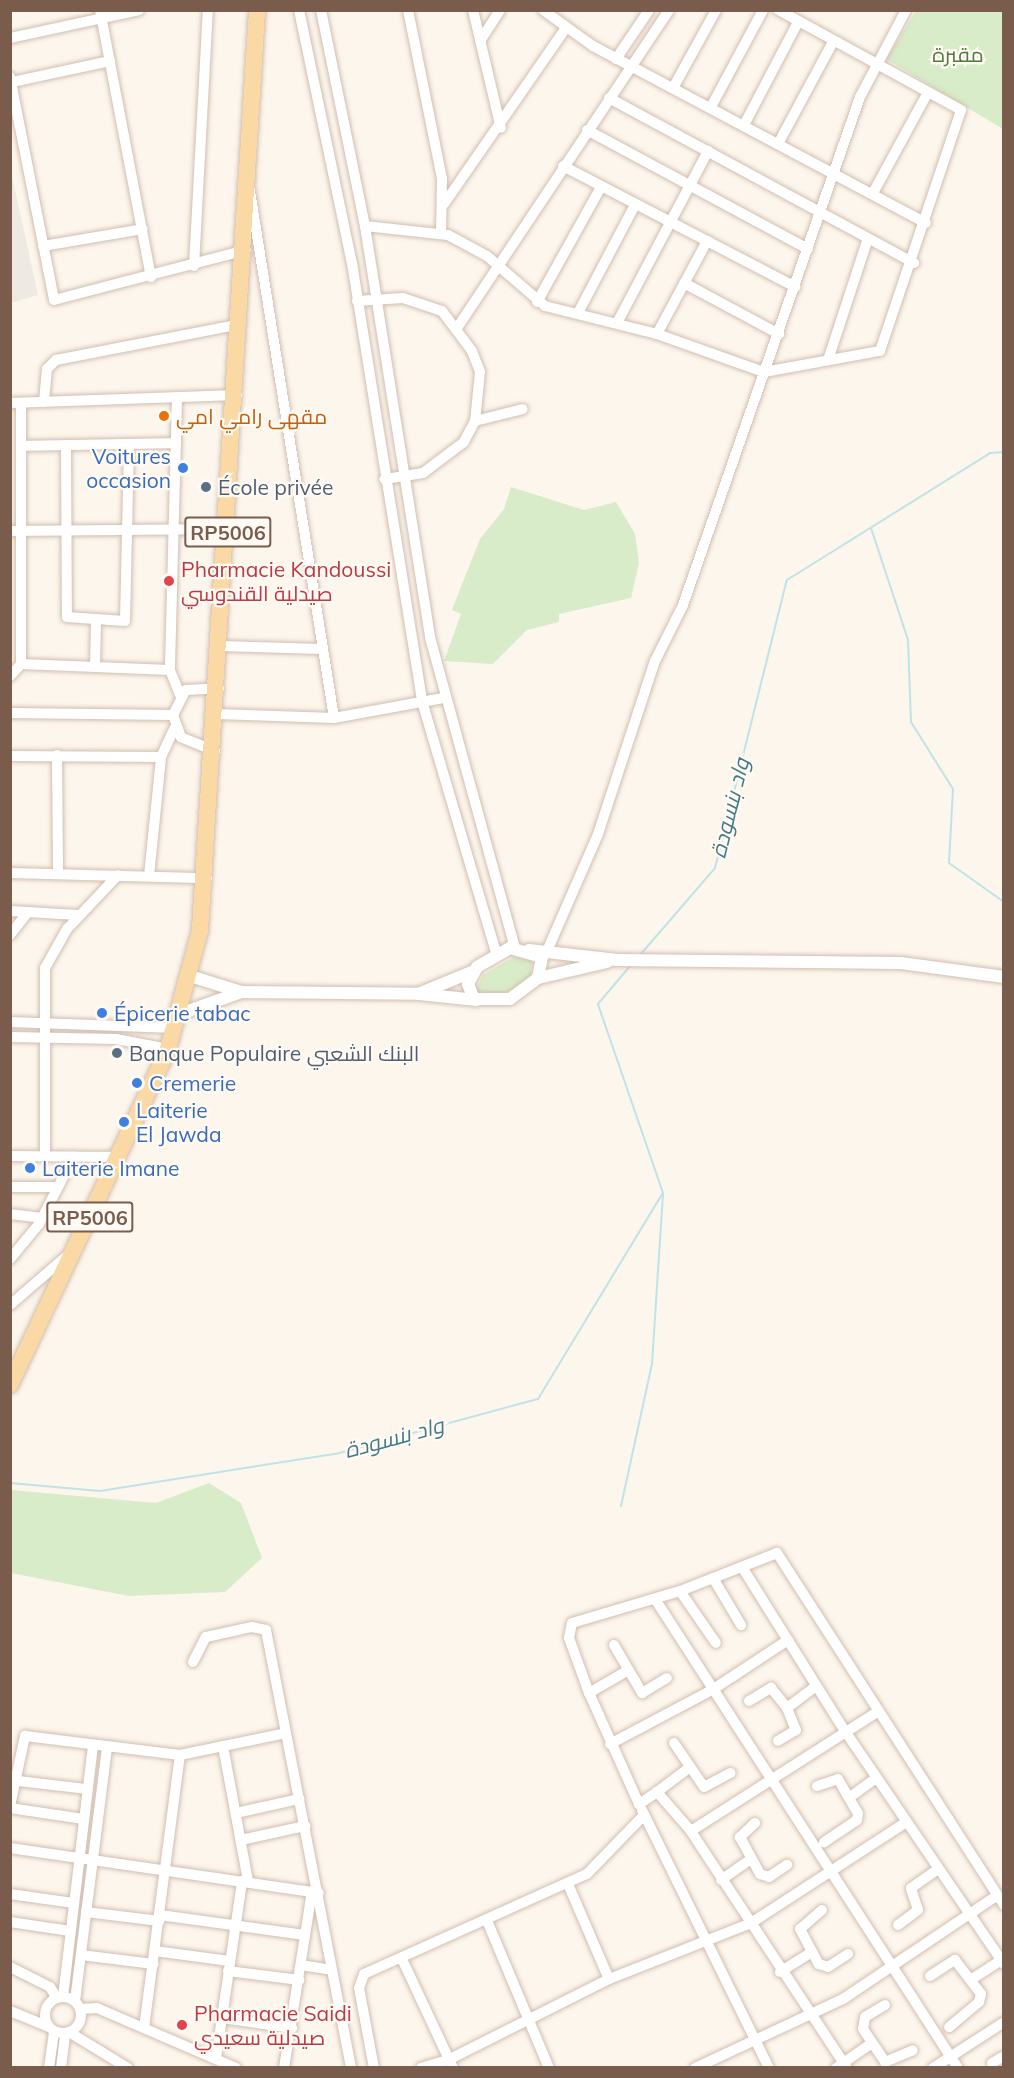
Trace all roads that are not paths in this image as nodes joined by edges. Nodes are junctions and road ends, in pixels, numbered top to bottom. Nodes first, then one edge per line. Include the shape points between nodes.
1 (139, 10) edge
2 (208, 10) edge
3 (257, 10) edge
4 (299, 10) edge
5 (321, 10) edge
6 (408, 10) edge
7 (473, 10) edge
8 (501, 10) edge
9 (543, 10) edge
10 (649, 10) edge
11 (669, 10) edge
12 (716, 10) edge
13 (763, 10) edge
14 (778, 10) edge
15 (906, 10) edge
16 (101, 14) edge
17 (798, 21) junction
18 (565, 29) junction
19 (10, 38) edge
20 (480, 40) junction
21 (833, 42) junction
22 (616, 59) junction
23 (110, 61) junction
24 (874, 64) junction
25 (632, 66) junction
26 (11, 80) edge
27 (673, 88) junction
28 (928, 92) junction
29 (609, 98) junction
30 (711, 107) junction
31 (744, 125) junction
32 (501, 128) junction
33 (587, 130) junction
34 (778, 144) junction
35 (708, 151) junction
36 (563, 166) junction
37 (833, 173) junction
38 (249, 183) junction
39 (689, 185) junction
40 (601, 187) junction
41 (873, 194) junction
42 (444, 204) junction
43 (635, 205) junction
44 (820, 211) junction
45 (670, 223) junction
46 (926, 223) junction
47 (365, 226) junction
48 (143, 229) junction
49 (441, 233) junction
50 (868, 238) junction
51 (707, 241) junction
52 (43, 246) junction
53 (808, 249) junction
54 (246, 250) junction
55 (914, 263) junction
56 (498, 265) junction
57 (194, 266) junction
58 (151, 277) junction
59 (684, 283) junction
60 (795, 287) junction
61 (377, 299) junction
62 (357, 301) junction
63 (537, 302) junction
64 (578, 313) junction
65 (617, 323) junction
66 (241, 324) junction
67 (457, 328) junction
68 (657, 334) junction
69 (779, 334) junction
70 (828, 360) junction
71 (764, 372) junction
72 (237, 395) junction
73 (177, 399) junction
74 (44, 402) junction
75 (16, 403) edge
76 (523, 409) dead end
77 (475, 421) junction
78 (176, 443) junction
79 (129, 444) junction
80 (66, 445) junction
81 (21, 446) junction
82 (405, 477) junction
83 (384, 479) junction
84 (228, 530) junction
85 (67, 531) junction
86 (128, 531) junction
87 (175, 531) junction
88 (16, 532) edge
89 (96, 621) junction
90 (221, 646) junction
91 (321, 649) junction
92 (21, 664) junction
93 (96, 667) junction
94 (170, 670) junction
95 (10, 676) edge
96 (219, 688) junction
97 (180, 695) junction
98 (443, 698) junction
99 (422, 701) junction
100 (10, 713) edge
101 (217, 714) junction
102 (173, 716) junction
103 (334, 718) junction
104 (174, 729) junction
105 (215, 751) junction
106 (12, 754) edge
107 (57, 755) junction
108 (161, 757) junction
109 (10, 873) edge
110 (58, 873) junction
111 (118, 875) junction
112 (149, 876) junction
113 (207, 878) junction
114 (10, 911) edge
115 (28, 912) junction
116 (78, 915) junction
117 (10, 935) edge
118 (515, 948) junction
119 (529, 950) junction
120 (547, 951) junction
121 (496, 952) junction
122 (617, 960) junction
123 (474, 971) junction
124 (190, 976) junction
125 (1004, 977) edge
126 (538, 978) junction
127 (241, 992) junction
128 (418, 994) junction
129 (477, 1000) junction
130 (178, 1021) junction
131 (10, 1022) edge
132 (44, 1022) junction
133 (10, 1037) edge
134 (44, 1037) junction
135 (168, 1049) junction
136 (10, 1156) edge
137 (45, 1156) junction
138 (74, 1156) junction
139 (120, 1157) junction
140 (58, 1186) junction
141 (10, 1187) edge
142 (10, 1214) edge
143 (42, 1218) junction
144 (75, 1249) junction
145 (10, 1259) edge
146 (10, 1305) edge
147 (13, 1372) edge
148 (742, 1567) junction
149 (713, 1578) junction
150 (680, 1591) junction
151 (655, 1599) junction
152 (741, 1625) dead end
153 (788, 1640) junction
154 (716, 1643) dead end
155 (614, 1645) dead end
156 (193, 1662) dead end
157 (627, 1671) junction
158 (668, 1678) dead end
159 (816, 1686) junction
160 (712, 1690) junction
161 (589, 1693) junction
162 (749, 1701) dead end
163 (787, 1707) junction
164 (877, 1712) junction
165 (844, 1731) junction
166 (286, 1733) junction
167 (778, 1741) dead end
168 (674, 1743) dead end
169 (610, 1744) junction
170 (93, 1746) junction
171 (223, 1746) junction
172 (107, 1749) junction
173 (180, 1755) junction
174 (690, 1767) junction
175 (730, 1773) dead end
176 (876, 1778) junction
177 (12, 1780) edge
178 (771, 1780) junction
179 (818, 1786) dead end
180 (87, 1789) junction
181 (657, 1792) junction
182 (850, 1797) junction
183 (300, 1799) junction
184 (639, 1804) junction
185 (10, 1807) edge
186 (236, 1813) junction
187 (644, 1815) junction
188 (83, 1819) junction
189 (755, 1823) dead end
190 (905, 1823) junction
191 (305, 1826) junction
192 (691, 1831) junction
193 (241, 1840) junction
194 (824, 1842) dead end
195 (10, 1848) edge
196 (78, 1859) junction
197 (751, 1859) junction
198 (93, 1861) junction
199 (787, 1865) dead end
200 (938, 1869) junction
201 (166, 1870) junction
202 (833, 1872) junction
203 (721, 1880) junction
204 (245, 1881) junction
205 (568, 1884) junction
206 (315, 1892) junction
207 (10, 1894) edge
208 (1000, 1901) edge
209 (73, 1903) junction
210 (822, 1910) dead end
211 (86, 1912) junction
212 (968, 1915) junction
213 (159, 1918) junction
214 (10, 1922) edge
215 (488, 1923) junction
216 (751, 1923) junction
217 (235, 1925) junction
218 (898, 1925) dead end
219 (70, 1931) junction
220 (305, 1935) junction
221 (710, 1941) junction
222 (155, 1951) junction
223 (812, 1952) junction
224 (848, 1954) dead end
225 (81, 1955) junction
226 (402, 1959) junction
227 (1002, 1962) edge
228 (153, 1964) junction
229 (301, 1965) junction
230 (892, 1965) junction
231 (229, 1966) junction
232 (10, 1967) edge
233 (332, 1970) junction
234 (780, 1972) junction
235 (930, 1976) dead end
236 (609, 1979) junction
237 (972, 1979) junction
238 (299, 1980) junction
239 (60, 1997) junction
240 (77, 2005) junction
241 (885, 2005) dead end
242 (10, 2011) edge
243 (811, 2016) junction
244 (222, 2018) junction
245 (529, 2021) junction
246 (1004, 2022) edge
247 (949, 2027) dead end
248 (144, 2028) junction
249 (292, 2028) junction
250 (51, 2029) junction
251 (67, 2033) junction
252 (757, 2041) junction
253 (872, 2043) junction
254 (913, 2050) dead end
255 (950, 2056) junction
256 (1004, 2056) edge
257 (216, 2058) junction
258 (451, 2063) edge
259 (992, 2063) dead end
260 (842, 2066) edge
261 (49, 2067) edge
262 (61, 2067) edge
263 (128, 2067) edge
264 (236, 2067) edge
265 (285, 2067) edge
266 (351, 2067) edge
267 (374, 2067) edge
268 (421, 2067) edge
269 (549, 2067) edge
270 (695, 2067) edge
271 (769, 2067) edge
272 (933, 2067) edge
273 (958, 2067) edge

1 - 16 street
2 - 57 street
3 - 38 main road, RP5006
4 - 62 street
5 - 47 street
6 - 42 street
7 - 20 street
8 - 20 street
9 - 18 street
10 - 22 street
11 - 25 street
12 - 27 street
13 - 30 street
14 - 17 street
15 - 24 street
16 - 19 street
16 - 23 street
17 - 21 street
17 - 31 street
18 - 22 street
18 - 32 street
20 - 32 street
21 - 24 street
21 - 34 street
22 - 25 street
23 - 26 street
23 - 48 street
24 - 28 street
24 - 37 street
25 - 27 street
25 - 29 street
26 - 52 street
27 - 30 street
28 - 41 street
28 - 46 street via 961,110
29 - 33 street
29 - 35 street
30 - 31 street
31 - 34 street
32 - 42 street
33 - 36 street
33 - 39 street
34 - 37 street
35 - 39 street
35 - 44 street
36 - 40 street
36 - 56 street
37 - 41 street
37 - 44 street
38 - 54 main road, RP5006
38 - 91 street
39 - 45 street
39 - 53 street
40 - 43 street
40 - 63 street
41 - 46 street
42 - 49 street
43 - 45 street
43 - 64 street
44 - 50 street
44 - 53 street
45 - 51 street
45 - 65 street
46 - 55 street
47 - 49 street
47 - 61 street
48 - 52 street
48 - 58 street
49 - 56 street
50 - 55 street
50 - 70 street
51 - 59 street
51 - 60 street
52 - 58 street via 54,300
53 - 60 street
54 - 57 street
54 - 66 main road, RP5006
55 - 70 street via 882,349
56 - 63 street
56 - 67 street
57 - 58 street
59 - 68 street
59 - 69 street
60 - 69 street
61 - 62 street
61 - 67 street via 424,302
61 - 82 street
62 - 83 street
63 - 64 street
64 - 65 street
65 - 68 street
66 - 72 main road, RP5006
66 - 74 street via 56,360 47,369
67 - 77 street via 480,372
68 - 71 street
69 - 71 street
70 - 71 street
71 - 120 street via 683,605 650,675 598,834
72 - 73 street
72 - 84 main road, RP5006
73 - 74 street
73 - 78 street
74 - 75 street
75 - 81 street
76 - 77 street
77 - 82 street via 446,460
78 - 79 street
78 - 87 street
79 - 80 street
79 - 86 street
80 - 81 street
80 - 85 street
81 - 88 street
82 - 83 street
82 - 98 street
83 - 99 street
84 - 87 street
84 - 90 main road, RP5006
85 - 86 street
85 - 88 street
85 - 89 street via 67,617
86 - 87 street
86 - 89 street via 128,617
87 - 94 street
88 - 92 street
89 - 93 street
90 - 91 street
90 - 96 main road, RP5006
91 - 103 street
92 - 93 street
92 - 95 street
93 - 94 street
94 - 97 street
96 - 97 street via 195,687
96 - 101 main road, RP5006
97 - 102 street
98 - 99 street
98 - 118 street
99 - 103 street
99 - 121 street
100 - 102 street
101 - 103 street
101 - 105 main road, RP5006
102 - 104 street
104 - 105 street via 191,744
104 - 108 street
105 - 113 main road, RP5006
106 - 107 street
107 - 108 street
107 - 110 street
108 - 112 street
109 - 110 street
110 - 111 street
111 - 112 street
111 - 116 street
112 - 113 street
113 - 124 main road, RP5006
114 - 115 street
115 - 116 street
115 - 117 street
116 - 132 street via 45,968
118 - 119 street
118 - 121 street
119 - 120 street
119 - 126 street via 543,959
120 - 122 street
121 - 123 street
122 - 125 street via 901,963
122 - 126 street
123 - 128 street
123 - 129 street via 468,988
124 - 127 street
124 - 130 main road, RP5006
126 - 129 street via 510,999
127 - 128 street
127 - 130 street
128 - 129 street
130 - 132 street
130 - 135 main road, RP5006
131 - 132 street
132 - 134 street
133 - 134 street
134 - 135 street via 116,1039
134 - 137 street
135 - 139 main road, RP5006
136 - 137 street
137 - 138 street
138 - 139 street
138 - 140 street
139 - 144 main road, RP5006
140 - 141 street
140 - 143 street
142 - 143 street
143 - 145 street
144 - 146 street
144 - 147 main road, RP5006
148 - 149 street
148 - 153 street
148 - 164 street via 777,1553
149 - 150 street
149 - 152 street
150 - 151 street
150 - 154 street
151 - 160 street
151 - 161 street via 571,1624 569,1638
153 - 159 street
153 - 160 street
155 - 157 street
156 - 166 street via 206,1637 264,1628
157 - 158 street via 642,1693
157 - 161 street
159 - 163 street
159 - 165 street
160 - 169 street
160 - 178 street
161 - 169 street
162 - 163 street via 771,1688
163 - 167 street via 796,1730
164 - 165 street
164 - 208 street
165 - 176 street
165 - 178 street
166 - 171 street
166 - 183 street
168 - 174 street
169 - 184 street
170 - 172 street
170 - 177 street via 25,1736
170 - 180 street
171 - 173 street
171 - 186 street
172 - 173 street
172 - 198 street
173 - 201 street
174 - 175 street via 704,1787
174 - 181 street
176 - 182 street
176 - 190 street
177 - 180 street
177 - 185 street
178 - 192 street
178 - 202 street
179 - 182 street via 835,1778
180 - 188 street
181 - 184 street
181 - 192 street
182 - 194 street via 856,1820
183 - 186 street
183 - 191 street
184 - 187 street
185 - 188 street
186 - 193 street
187 - 205 street via 592,1871
187 - 221 street
188 - 196 street
189 - 197 street via 740,1837
190 - 200 street
190 - 202 street
191 - 193 street
191 - 206 street
192 - 203 street
193 - 204 street
195 - 196 street
196 - 198 street
196 - 209 street
197 - 199 street via 765,1878
197 - 203 street
198 - 201 street
198 - 211 street
200 - 212 street
200 - 218 street via 911,1888 918,1910
201 - 204 street
201 - 213 street
202 - 216 street
202 - 230 street
203 - 216 street
204 - 206 street
204 - 217 street
205 - 215 street
205 - 236 street
206 - 220 street
206 - 233 street
207 - 209 street
208 - 212 street
209 - 219 street
210 - 223 street via 800,1929
211 - 213 street
211 - 225 street
212 - 227 street
212 - 230 street
213 - 217 street
213 - 222 street
214 - 219 street
215 - 226 street
215 - 245 street
216 - 221 street
216 - 234 street
217 - 220 street
217 - 231 street
219 - 239 street
220 - 229 street
221 - 236 street
221 - 252 street
222 - 228 street
222 - 231 street
223 - 224 street via 824,1967
223 - 234 street
225 - 228 street
225 - 240 street
226 - 258 street
226 - 267 street via 370,1970 359,1983
227 - 237 street
228 - 248 street
229 - 233 street
229 - 238 street
230 - 243 street
230 - 255 street
231 - 238 street
231 - 244 street
232 - 239 street via 50,1987
233 - 266 street
234 - 243 street
235 - 237 street via 953,1960
236 - 245 street
237 - 247 street via 980,2001
238 - 249 street
239 - 240 street
239 - 250 street via 45,2010
240 - 248 street via 94,2007
240 - 251 street via 78,2025
241 - 253 street via 863,2022
242 - 250 street
243 - 252 street
243 - 260 street
244 - 249 street
244 - 257 street
245 - 258 street
245 - 269 street
246 - 255 street
248 - 257 street
249 - 265 street
250 - 251 street
250 - 261 street
251 - 262 street
251 - 263 street
252 - 270 street
252 - 271 street
253 - 254 street via 886,2062
253 - 260 street
255 - 272 street
255 - 273 street
256 - 259 street
257 - 264 street
258 - 268 street

